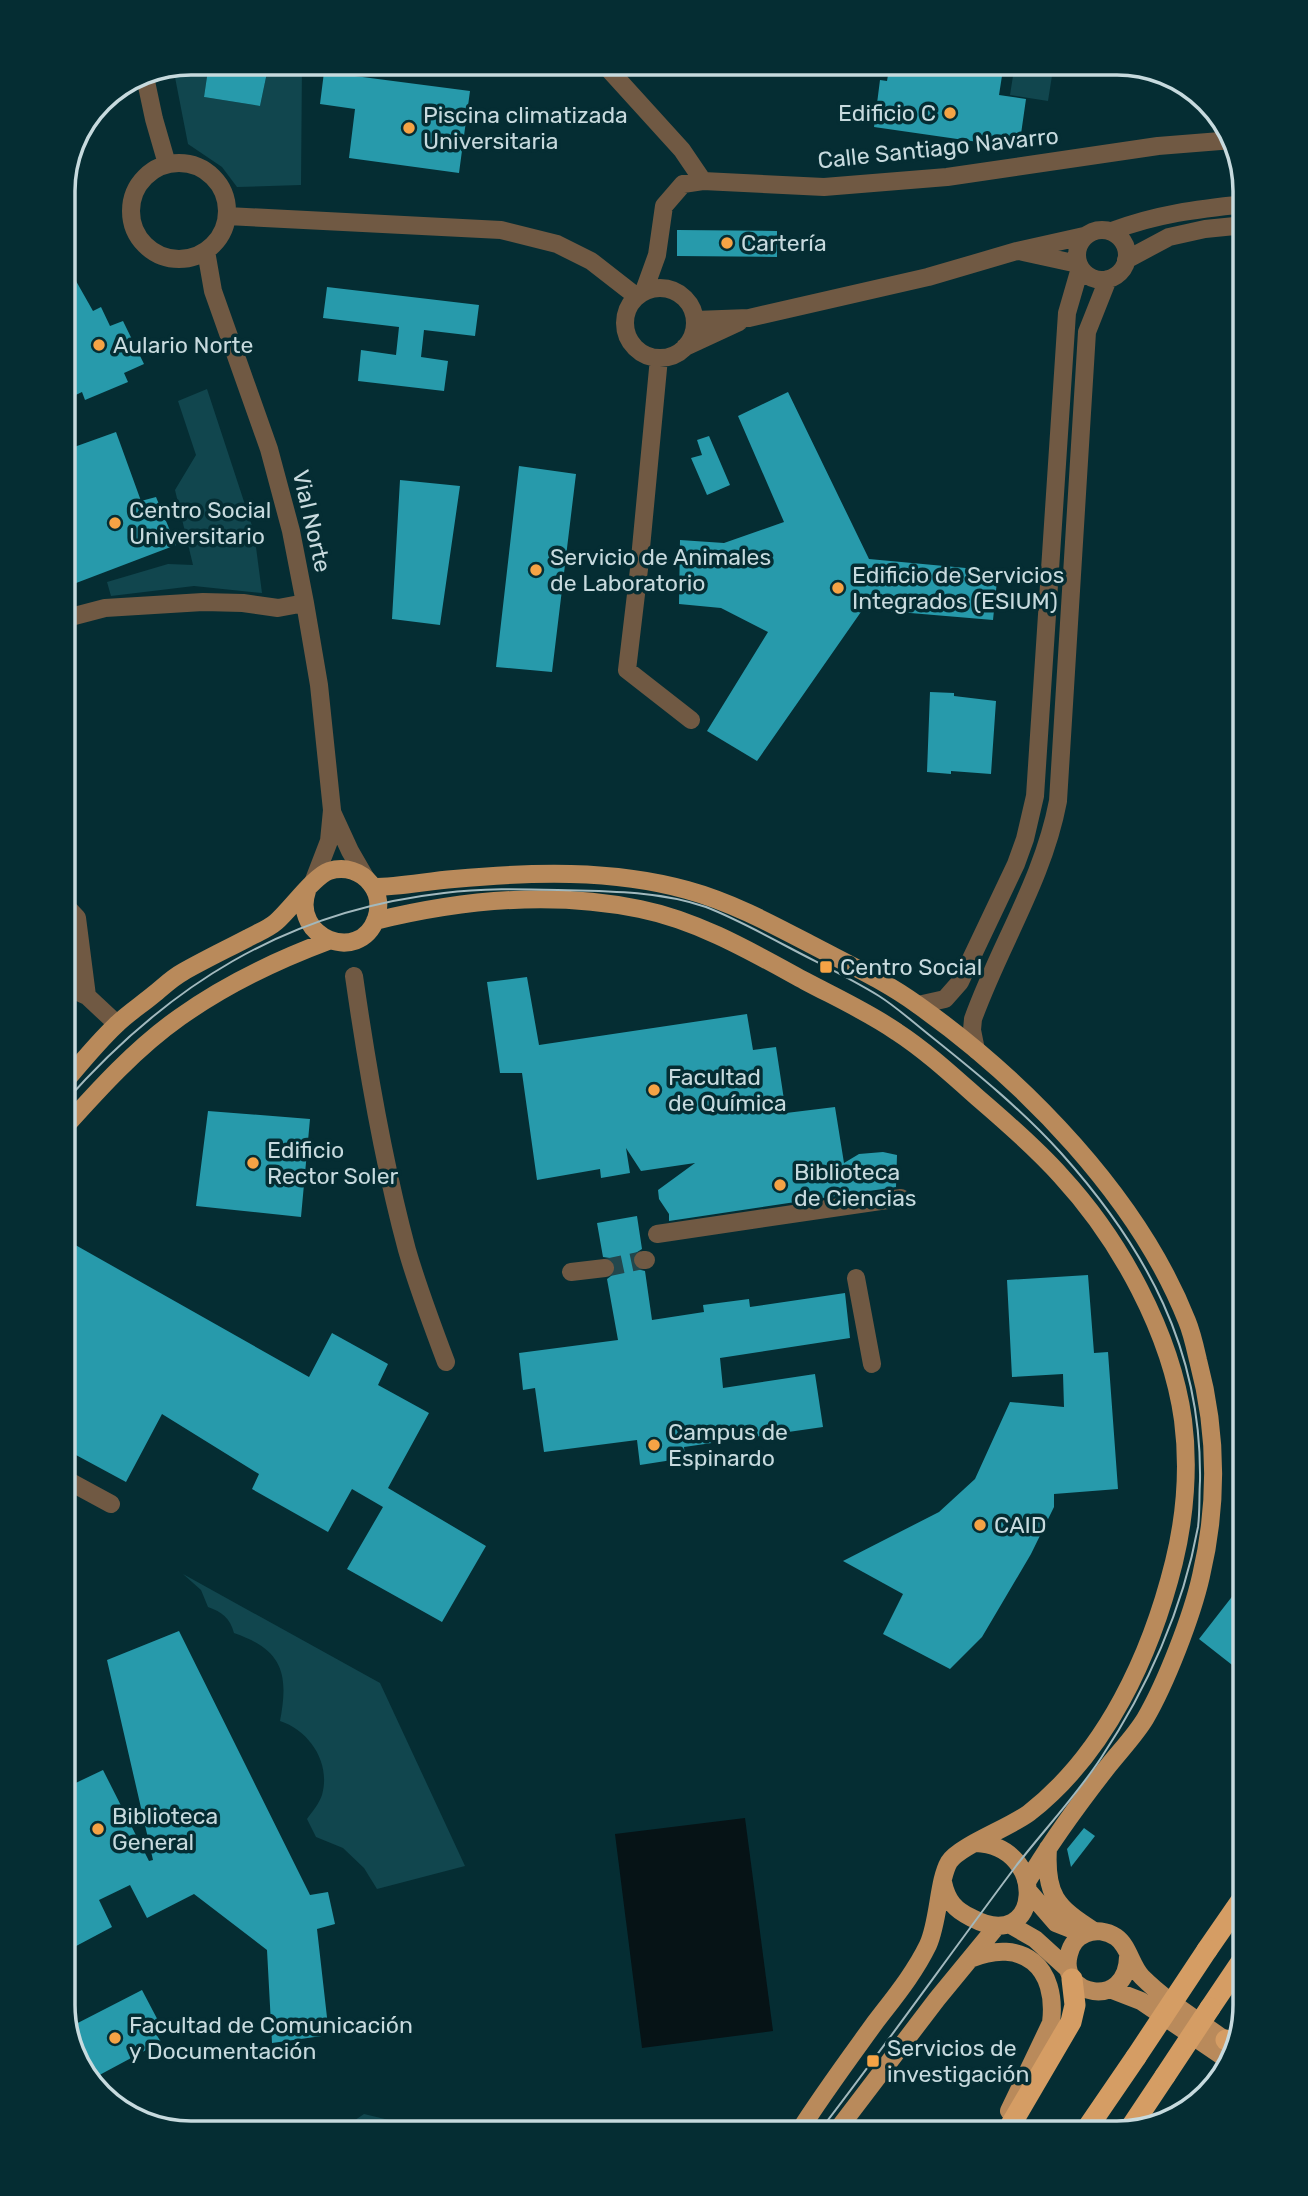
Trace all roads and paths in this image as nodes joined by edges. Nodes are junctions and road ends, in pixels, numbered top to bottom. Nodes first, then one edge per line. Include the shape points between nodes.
1 (614, 75) edge
2 (146, 85) edge
3 (1221, 141) edge
4 (167, 164) junction
5 (703, 181) junction
6 (1233, 205) edge
7 (227, 216) junction
8 (1233, 226) edge
9 (1112, 231) junction
10 (1084, 236) junction
11 (206, 251) junction
12 (1017, 251) junction
13 (657, 255) junction
14 (1126, 260) junction
15 (1079, 266) junction
16 (1108, 279) junction
17 (671, 290) junction
18 (640, 294) junction
19 (749, 318) junction
20 (695, 320) junction
21 (685, 347) junction
22 (659, 358) junction
23 (1047, 597) junction
24 (1072, 600) junction
25 (305, 603) junction
26 (75, 616) edge
27 (691, 720) dead end
28 (332, 810) junction
29 (369, 882) junction
30 (311, 886) junction
31 (75, 916) edge
32 (375, 921) junction
33 (328, 941) junction
34 (354, 976) dead end
35 (75, 990) edge
36 (87, 996) junction
37 (918, 1005) junction
38 (117, 1024) junction
39 (976, 1051) junction
40 (75, 1071) edge
41 (75, 1116) edge
42 (901, 1198) dead end
43 (657, 1234) dead end
44 (605, 1268) tunnel mouth
45 (571, 1272) dead end
46 (856, 1278) dead end
47 (446, 1362) dead end
48 (872, 1364) dead end
49 (75, 1484) edge
50 (111, 1504) dead end
51 (976, 1843) junction
52 (1049, 1845) junction
53 (943, 1882) junction
54 (1028, 1888) junction
55 (1233, 1913) edge
56 (1003, 1925) junction
57 (1089, 1933) junction
58 (1128, 1957) junction
59 (967, 1961) junction
60 (1070, 1974) junction
61 (1233, 1981) edge
62 (1110, 1990) junction
63 (1226, 2044) edge
64 (1226, 2045) edge
65 (1136, 2119) edge
66 (806, 2121) edge
67 (844, 2121) edge
68 (1005, 2121) edge
69 (1013, 2121) edge
70 (1092, 2121) edge

1 - 5 street via 682,150
2 - 4 street
3 - 5 street, Calle Santiago Navarro via 947,177 824,187
4 - 7 street via 200,167 214,177 223,191
4 - 11 street via 149,173 137,188 131,207 134,225 142,241 155,252 172,258
5 - 13 street, Calle Santiago Navarro via 683,184 664,206
6 - 9 street via 1143,219
7 - 11 street via 216,242
7 - 18 street via 500,230 557,244
8 - 14 street via 1169,237
9 - 10 street via 1097,230
9 - 14 street via 1126,248
10 - 12 street
10 - 15 street via 1077,249
11 - 25 street, Vial Norte via 213,291 270,449
12 - 15 street
12 - 19 street via 928,277
13 - 17 street, Calle Santiago Navarro
13 - 18 street, Calle Santiago Navarro
14 - 16 street
15 - 16 street via 1092,278
15 - 23 street via 1067,313
16 - 24 street via 1087,332
17 - 18 street via 658,288
17 - 20 street via 688,302
18 - 22 street via 626,313 627,334 644,354
19 - 20 street
19 - 21 street
20 - 21 street
21 - 22 street
22 - 27 street via 626,670
23 - 24 street
23 - 37 street via 1035,796 1025,839 956,989 945,999
24 - 39 street via 1058,801 1045,857 973,1018
25 - 26 street via 278,608 203,602 105,608
25 - 28 street, Vial Norte
28 - 29 street, Vial Norte
28 - 30 street, Vial Norte via 329,841
29 - 30 main road via 350,870 337,869 325,872
29 - 32 main road via 379,903
29 - 37 main road via 399,887 527,873 619,877 687,890 752,914
30 - 33 main road via 304,905 308,919 314,931
30 - 38 main road via 274,924 180,973
31 - 36 street
32 - 33 main road via 360,938
32 - 51 main road via 444,907 567,900 640,909 699,926 894,1029 997,1114 1062,1176 1106,1232 1160,1330 1183,1416 1187,1465 1175,1558 1158,1617 1129,1687 1086,1756 1043,1801
33 - 41 main road via 222,990 180,1017 142,1047
34 - 47 street via 400,1221
35 - 36 street
36 - 38 street
37 - 39 main road
38 - 40 main road
39 - 52 main road via 1052,1120 1111,1189 1157,1259 1188,1322 1208,1398 1213,1506 1200,1578 1174,1656 1145,1719
42 - 43 street
44 - 45 street
46 - 48 street
49 - 50 street
51 - 53 main road via 952,1858
51 - 54 main road via 1001,1849 1018,1864
52 - 54 main road
52 - 57 main road via 1047,1868 1054,1898
53 - 56 main road via 958,1911 976,1921
53 - 66 main road via 928,1944 908,1979
54 - 56 main road via 1024,1913
54 - 57 main road via 1056,1923
55 - 70 highway, bridge
56 - 59 main road
56 - 60 main road via 1035,1939
57 - 58 main road via 1116,1937
57 - 60 main road via 1070,1949
58 - 62 main road via 1124,1978
58 - 63 main road via 1154,1988
59 - 67 main road
59 - 68 main road via 999,1950 1014,1952 1038,1968 1051,1990 1051,2023
60 - 62 main road via 1089,1991
60 - 69 highway via 1075,2005 1071,2022
61 - 65 highway, bridge
62 - 64 main road

